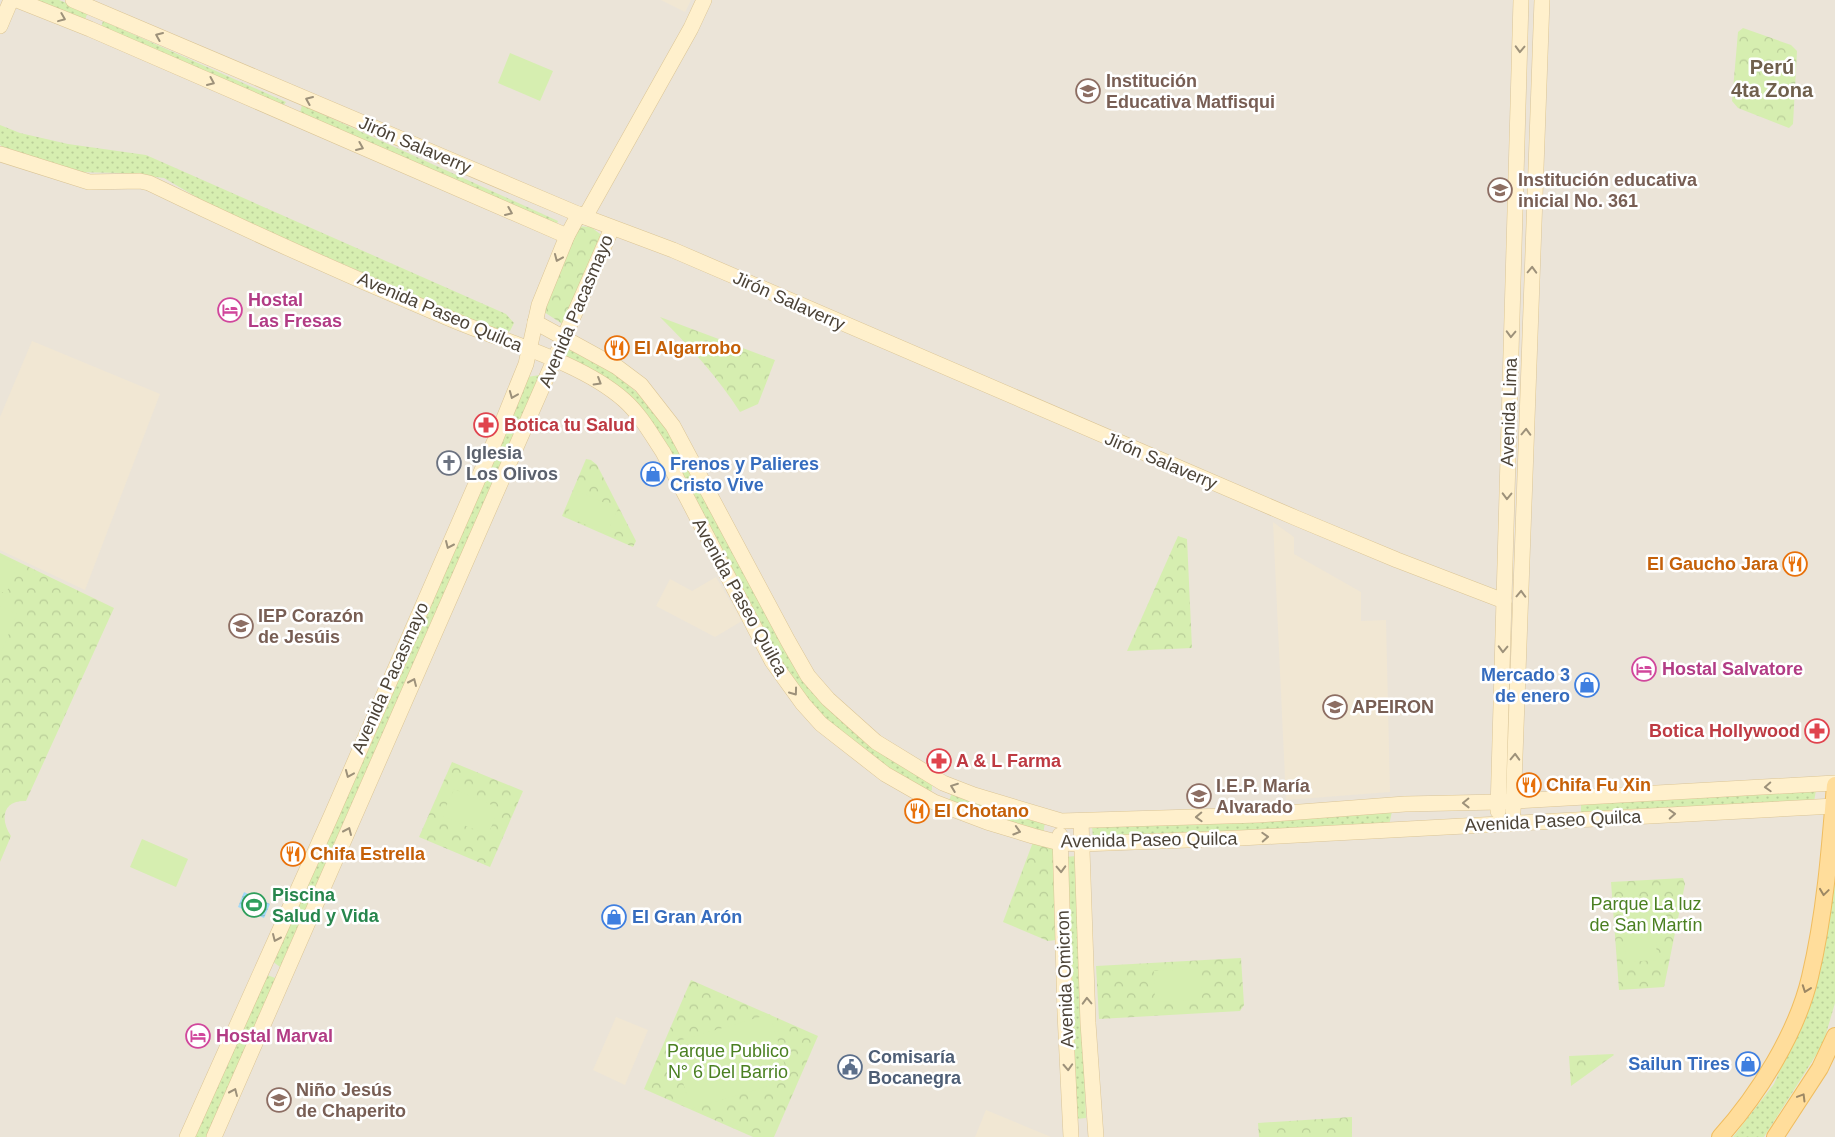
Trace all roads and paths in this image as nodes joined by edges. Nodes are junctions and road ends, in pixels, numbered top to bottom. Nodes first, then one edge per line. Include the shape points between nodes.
1 (11, 0) edge
2 (17, 0) edge
3 (74, 0) edge
4 (704, 0) edge
5 (1521, 0) edge
6 (1542, 0) edge
7 (0, 26) edge
8 (3, 156) edge
9 (582, 216) junction
10 (612, 228) junction
11 (567, 236) junction
12 (536, 322) junction
13 (564, 337) junction
14 (530, 350) junction
15 (554, 360) junction
16 (1504, 601) junction
17 (1835, 784) edge
18 (1506, 802) junction
19 (1834, 806) edge
20 (1061, 821) junction
21 (1082, 821) junction
22 (1505, 824) junction
23 (1060, 843) junction
24 (1082, 844) junction
25 (1835, 1036) edge
26 (187, 1137) edge
27 (214, 1137) edge
28 (1071, 1137) edge
29 (1096, 1137) edge
30 (1720, 1137) edge
31 (1775, 1137) edge

1 - 7 main road
2 -> 11 main road, Jirón Salaverry
9 -> 3 main road, Jirón Salaverry
4 - 9 main road, Avenida Pacasmayo via 687,36
5 -> 16 main road, Avenida Lima
18 -> 6 main road, Avenida Lima
8 - 14 main road, Avenida Paseo Quilca via 89,182 149,183 446,317
9 - 10 main road, Jirón Salaverry
9 - 11 main road, Avenida Pacasmayo
10 - 13 main road, Avenida Pacasmayo
10 - 16 main road, Jirón Salaverry via 673,250 1388,557
11 -> 12 main road, Avenida Pacasmayo via 539,305
12 - 13 main road, Avenida Paseo Quilca
12 - 14 main road, Avenida Pacasmayo
13 - 15 main road, Avenida Pacasmayo
20 -> 13 main road, Avenida Paseo Quilca via 943,783 858,729 808,676 673,426 641,385
14 - 15 main road, Avenida Paseo Quilca
14 -> 26 main road, Avenida Pacasmayo via 460,522
15 -> 23 main road, Avenida Paseo Quilca via 624,400 646,426 663,452 772,661 820,724 885,774 934,802 987,822
27 -> 15 main road, Avenida Pacasmayo
16 -> 18 main road, Avenida Lima
17 -> 18 main road, Avenida Paseo Quilca
17 - 19 main road
18 -> 21 main road, Avenida Paseo Quilca via 1405,804
18 - 22 main road, Avenida Lima
22 -> 19 main road, Avenida Paseo Quilca
19 -> 30 main road via 1825,892 1810,978 1771,1069 1752,1100
20 - 21 main road, Avenida Paseo Quilca
20 - 23 main road, Avenida Omicron
21 - 24 main road, Avenida Omicron
24 -> 22 main road, Avenida Paseo Quilca
23 - 24 main road, Avenida Paseo Quilca
23 -> 28 main road, Avenida Omicron
29 -> 24 main road, Avenida Omicron via 1088,1023
31 -> 25 main road via 1820,1068

